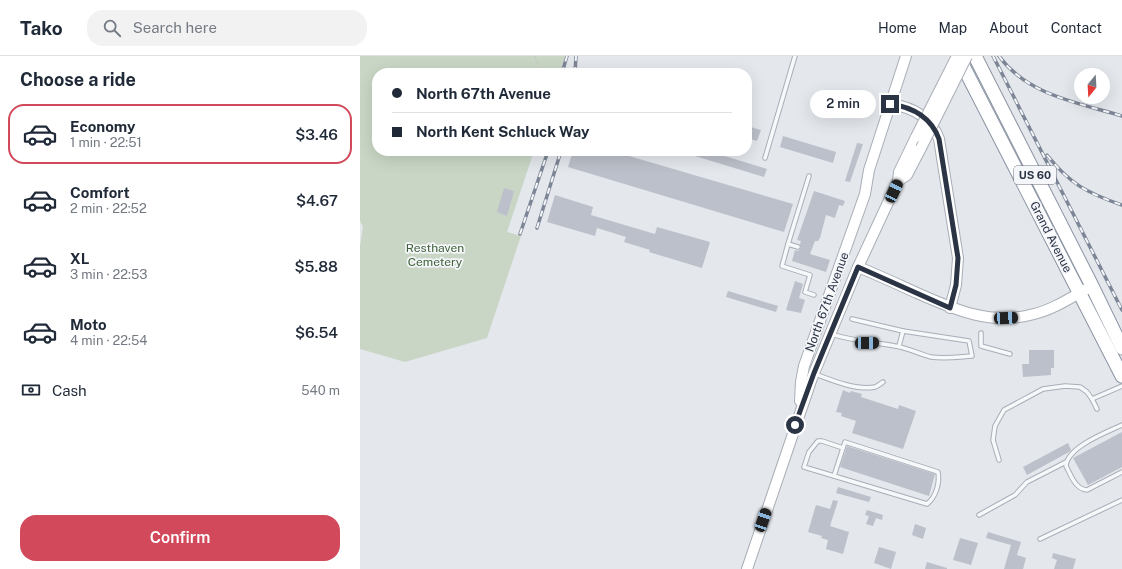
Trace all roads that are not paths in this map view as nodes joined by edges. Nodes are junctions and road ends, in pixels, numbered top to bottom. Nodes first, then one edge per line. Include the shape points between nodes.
1 (795, 56) edge
2 (906, 56) edge
3 (957, 56) edge
4 (967, 56) edge
5 (975, 56) edge
6 (890, 104) junction
7 (766, 158) dead end
8 (809, 176) dead end
9 (898, 181) junction
10 (788, 244) junction
11 (798, 247) dead end
12 (858, 267) junction
13 (1092, 286) junction
14 (1080, 292) junction
15 (814, 295) dead end
16 (950, 308) junction
17 (852, 319) dead end
18 (903, 331) junction
19 (830, 333) junction
20 (981, 333) dead end
21 (899, 346) junction
22 (1122, 348) edge
23 (1010, 354) dead end
24 (814, 373) junction
25 (1122, 376) edge
26 (883, 382) dead end
27 (1122, 386) edge
28 (1092, 399) junction
29 (1097, 409) dead end
30 (800, 412) junction
31 (1122, 425) edge
32 (843, 448) junction
33 (999, 460) dead end
34 (1066, 462) junction
35 (1122, 472) edge
36 (834, 476) junction
37 (1122, 500) edge
38 (978, 515) dead end
39 (1040, 539) dead end
40 (747, 569) edge

1 - 7 lane
2 - 6 main road, North 67th Avenue
3 - 9 main road, North 67th Avenue, bridge via 899,172
3 - 14 highway, Grand Avenue / US 60
4 - 9 main road, North 67th Avenue, bridge via 907,175
5 - 13 highway, Grand Avenue / US 60
6 - 16 main road via 908,108 925,118 936,130 939,139 958,258 956,285
6 - 30 main road, North 67th Avenue via 864,194 804,366
8 - 10 lane
9 - 12 main road, North 67th Avenue
10 - 11 lane
10 - 15 lane via 782,266 810,275 805,292
12 - 16 main road
12 - 19 main road, North 67th Avenue
13 - 14 main road
13 - 22 highway, Grand Avenue / US 60
14 - 16 main road via 1047,310 1020,318 987,317
14 - 25 highway, Grand Avenue / US 60
17 - 18 lane
18 - 21 lane
18 - 21 lane via 969,341 972,356 943,358
19 - 21 lane via 867,343
19 - 24 main road, North 67th Avenue
20 - 23 lane via 981,346
24 - 26 lane via 844,384 866,388 877,387
24 - 30 main road, North 67th Avenue
27 - 28 lane
28 - 29 lane
28 - 33 lane via 1080,386 1065,386 1043,389 1004,410 995,426 993,440
30 - 40 main road, North 67th Avenue
31 - 34 lane via 1081,446
32 - 36 lane
32 - 36 lane via 818,441 809,452 804,467
32 - 36 lane via 845,442 938,472 937,488 932,500 927,504
34 - 35 lane via 1078,487 1083,490
34 - 38 lane via 1027,482 1015,495
37 - 39 lane

